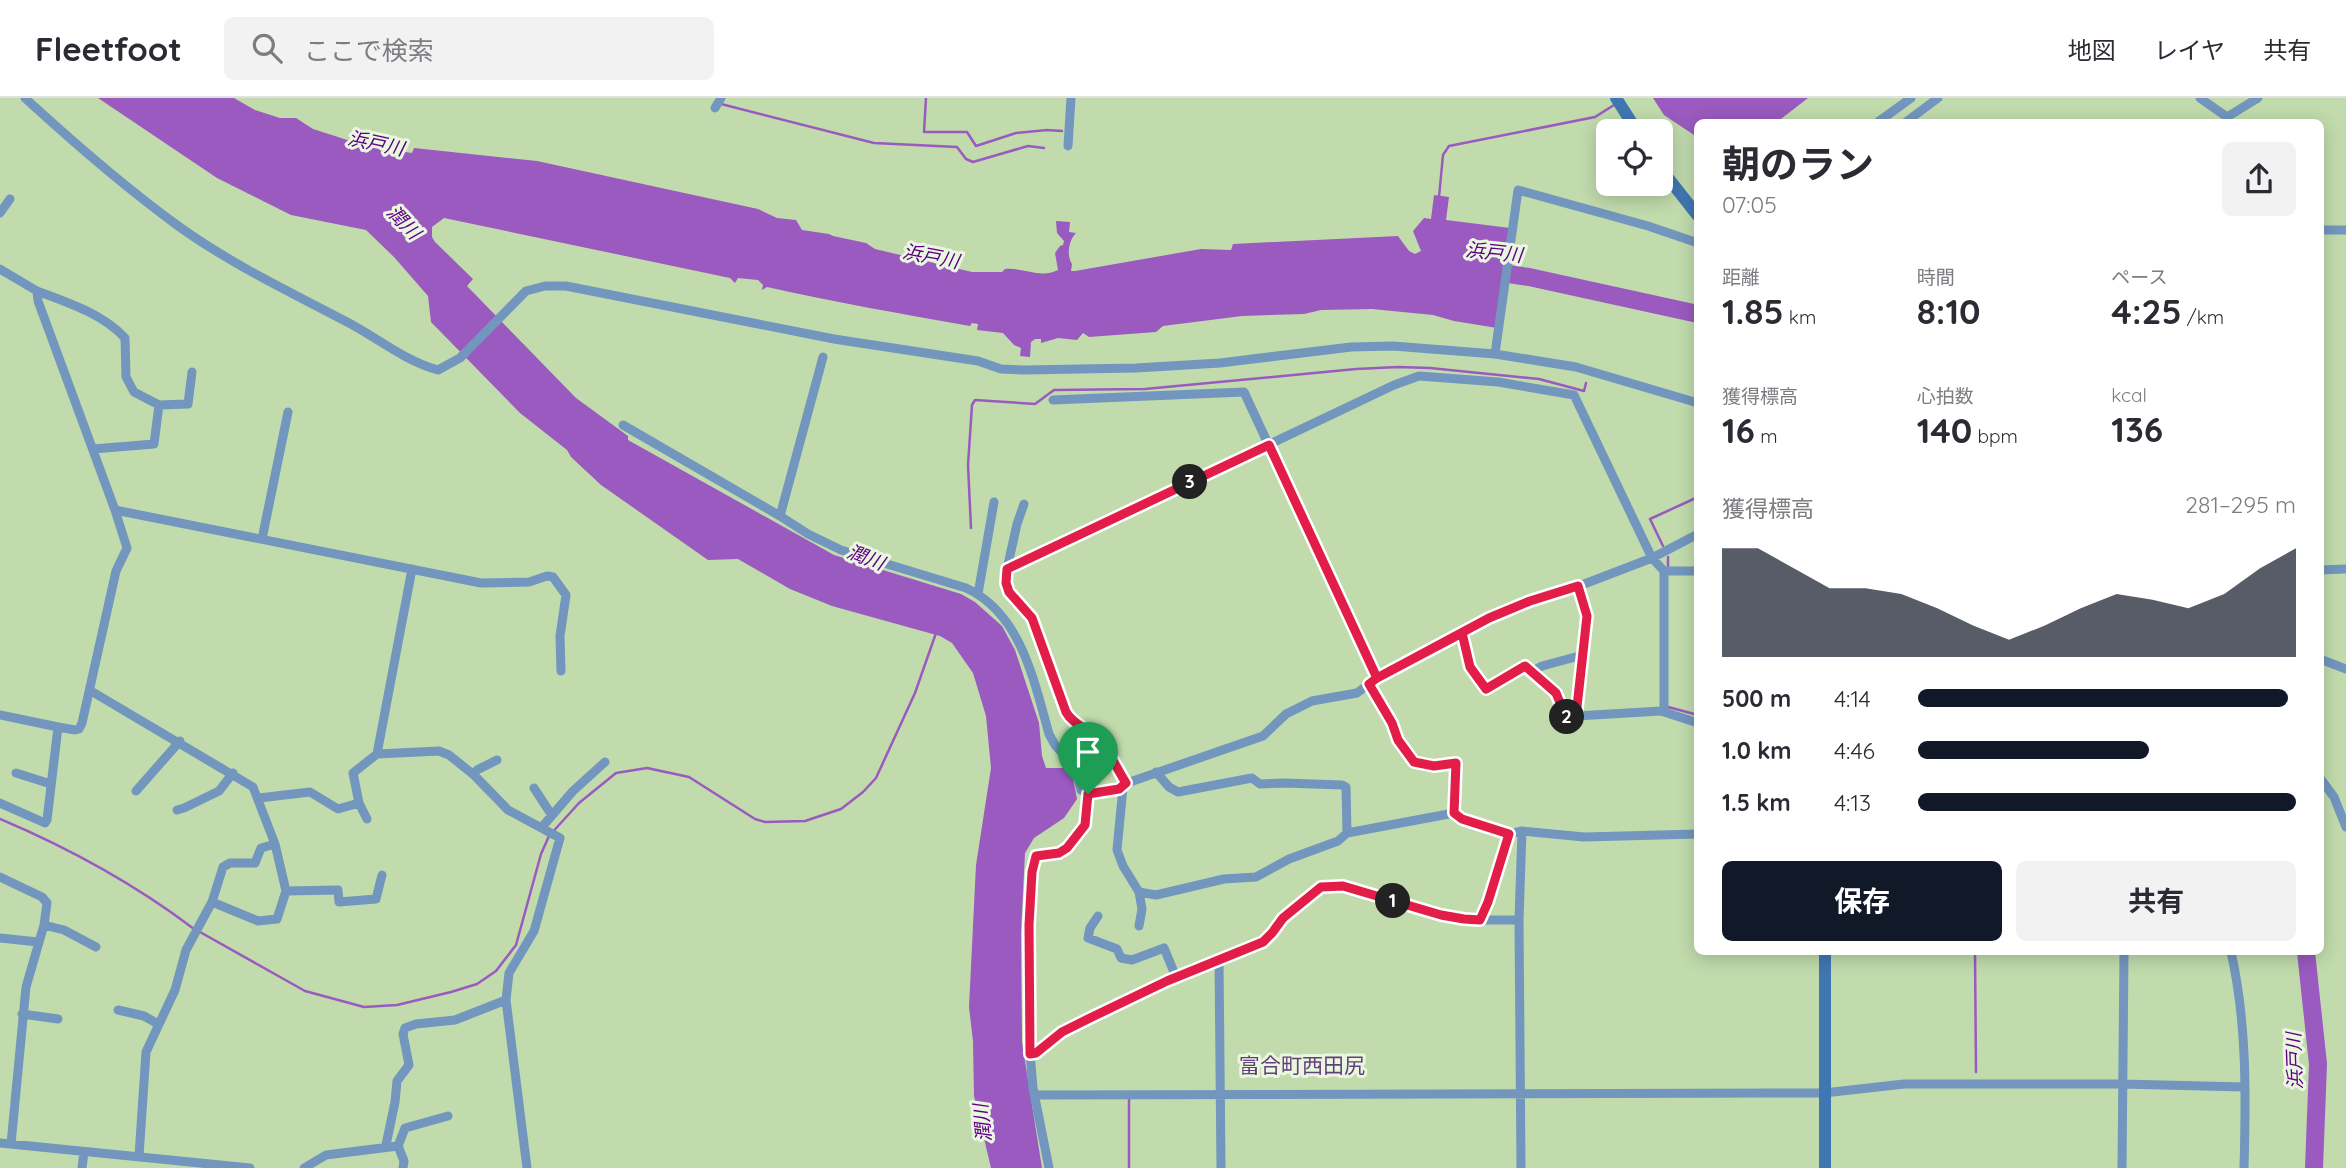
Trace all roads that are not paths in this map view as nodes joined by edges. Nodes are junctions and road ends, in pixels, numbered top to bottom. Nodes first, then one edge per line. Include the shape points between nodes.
1 (25, 98) edge
2 (720, 98) edge
3 (1071, 98) edge
4 (1616, 98) edge
5 (1910, 98) edge
6 (1938, 98) edge
7 (2200, 98) edge
8 (2258, 98) edge
9 (715, 108) dead end
10 (1629, 119) edge
11 (1882, 119) edge
12 (1910, 119) edge
13 (2226, 119) edge
14 (2228, 119) edge
15 (1068, 146) dead end
16 (1673, 184) edge
17 (10, 198) dead end
18 (1694, 211) edge
19 (0, 213) edge
20 (2324, 230) edge
21 (2346, 230) edge
22 (1694, 242) edge
23 (0, 269) edge
24 (37, 291) junction
25 (1495, 354) junction
26 (823, 357) dead end
27 (192, 372) dead end
28 (1053, 400) dead end
29 (1694, 402) edge
30 (159, 405) junction
31 (288, 412) dead end
32 (623, 425) dead end
33 (1269, 445) junction
34 (93, 449) junction
35 (994, 502) dead end
36 (1024, 504) dead end
37 (115, 510) junction
38 (780, 516) junction
39 (1694, 536) edge
40 (262, 539) junction
41 (1652, 558) junction
42 (412, 569) junction
43 (1007, 569) junction
44 (2346, 569) edge
45 (2324, 570) edge
46 (1664, 571) junction
47 (1694, 571) edge
48 (1578, 586) junction
49 (978, 594) junction
50 (1462, 633) junction
51 (1583, 655) junction
52 (2324, 661) edge
53 (2346, 669) edge
54 (561, 671) dead end
55 (1532, 671) junction
56 (1377, 678) junction
57 (1369, 684) junction
58 (91, 691) junction
59 (1664, 712) junction
60 (0, 715) edge
61 (1576, 716) junction
62 (1694, 722) edge
63 (58, 727) junction
64 (180, 741) junction
65 (377, 754) junction
66 (497, 760) dead end
67 (605, 762) dead end
68 (16, 772) dead end
69 (1156, 772) junction
70 (233, 773) junction
71 (474, 775) junction
72 (2324, 783) edge
73 (51, 784) junction
74 (1123, 786) junction
75 (534, 788) dead end
76 (136, 791) dead end
77 (1091, 793) junction
78 (259, 798) junction
79 (0, 803) edge
80 (359, 803) junction
81 (177, 810) dead end
82 (1454, 813) junction
83 (551, 814) junction
84 (367, 819) dead end
85 (2346, 827) edge
86 (544, 828) junction
87 (1522, 831) junction
88 (1347, 833) junction
89 (1509, 834) junction
90 (1694, 834) edge
91 (275, 844) junction
92 (382, 875) dead end
93 (0, 877) edge
94 (286, 891) junction
95 (1139, 892) junction
96 (212, 902) junction
97 (1098, 916) dead end
98 (1480, 920) junction
99 (1519, 920) junction
100 (44, 925) junction
101 (1139, 926) dead end
102 (0, 938) edge
103 (38, 942) junction
104 (96, 947) dead end
105 (1825, 955) edge
106 (2124, 955) edge
107 (2232, 955) edge
108 (1219, 960) junction
109 (1176, 977) junction
110 (506, 1000) junction
111 (118, 1010) dead end
112 (22, 1014) junction
113 (58, 1019) dead end
114 (158, 1024) junction
115 (1030, 1054) junction
116 (2122, 1084) junction
117 (2244, 1087) junction
118 (1824, 1093) junction
119 (1521, 1094) junction
120 (1221, 1095) junction
121 (1035, 1096) junction
122 (448, 1116) dead end
123 (0, 1143) edge
124 (11, 1144) junction
125 (386, 1146) junction
126 (398, 1146) junction
127 (84, 1152) junction
128 (139, 1156) junction
129 (82, 1168) edge
130 (250, 1168) edge
131 (304, 1168) edge
132 (403, 1168) edge
133 (527, 1168) edge
134 (1049, 1168) edge
135 (1221, 1168) edge
136 (1521, 1168) edge
137 (1825, 1168) edge
138 (2122, 1168) edge
139 (2244, 1168) edge

1 - 25 street via 181,228 418,365 438,370 460,358 526,291 545,286 642,299 834,339 978,361 1000,369 1220,363 1351,347
2 - 9 street
3 - 15 street
4 - 10 street
5 - 11 street
6 - 12 street
7 - 13 street
8 - 14 street
16 - 18 street
17 - 19 street
20 - 21 street
22 - 25 street via 1518,190
23 - 24 street
24 - 30 street via 116,328 125,338 127,377 134,392
24 - 34 street
25 - 29 street via 1576,367
26 - 38 street
27 - 30 street via 188,404
28 - 33 street via 1244,392
30 - 34 street via 154,444
31 - 40 street
32 - 38 street
33 - 41 street via 1419,376 1574,394
33 - 43 street
33 - 56 street
34 - 37 street
35 - 49 street
36 - 43 street
37 - 40 street
37 - 58 street via 127,548 116,571
38 - 49 street via 841,550
39 - 41 street
40 - 42 street
41 - 46 street
41 - 48 street
42 - 54 street via 481,583 553,577 566,595
42 - 65 street
43 - 74 street via 1009,592 1032,618 1066,712 1105,747
44 - 45 street
46 - 47 street
46 - 59 street
48 - 50 street via 1530,601
48 - 51 street via 1587,616
49 - 77 street via 1014,631 1049,734 1076,769 1081,790
50 - 55 street via 1470,667 1486,689 1525,666
50 - 56 street
51 - 55 street
51 - 61 street
52 - 53 street
55 - 61 street via 1556,693 1566,717
56 - 57 street
57 - 69 street via 1356,693 1312,701 1286,714 1263,736
57 - 82 street via 1414,762 1434,766 1456,763
58 - 63 street via 79,729
58 - 64 street
59 - 61 street
59 - 62 street
60 - 63 street
63 - 73 street
64 - 70 street
64 - 76 street
65 - 71 street via 439,751
65 - 80 street via 354,770
66 - 71 street
67 - 83 street
68 - 73 street
69 - 74 street
69 - 88 street via 1178,792 1252,778 1260,784 1342,785 1346,787
70 - 78 street via 253,787
70 - 81 street via 219,791
71 - 86 street via 508,810
72 - 85 street
73 - 79 street via 45,823
74 - 77 street
74 - 95 street via 1117,850
75 - 83 street
77 - 115 street via 1085,825 1067,848 1036,856 1032,872
78 - 80 street via 310,792 338,808
78 - 91 street
80 - 84 street
82 - 88 street
82 - 89 street
83 - 86 street
86 - 110 street via 560,838 534,931 509,973
87 - 89 street
87 - 90 street via 1584,837
87 - 99 street
88 - 95 street via 1256,877 1224,878 1156,895
89 - 98 street
91 - 94 street
91 - 96 street via 261,848 254,863 226,864
92 - 94 street via 376,899 340,902 338,890
93 - 100 street via 45,900
94 - 96 street via 277,919 258,921
95 - 101 street
96 - 114 street via 186,950 175,990
97 - 109 street via 1088,939 1132,960 1164,948
98 - 99 street
98 - 108 street via 1441,915 1343,886 1321,887 1283,918 1263,942
99 - 119 street
100 - 103 street
100 - 104 street
102 - 103 street
103 - 112 street
105 - 118 street
106 - 116 street
107 - 117 street via 2239,987
108 - 109 street
108 - 120 street
109 - 115 street via 1062,1032
110 - 125 street via 455,1020 405,1028 409,1065 397,1081
110 - 133 street
111 - 114 street
112 - 113 street
112 - 124 street
114 - 128 street via 146,1052
115 - 121 street
116 - 117 street
116 - 118 street via 1904,1084
116 - 138 street
117 - 139 street
118 - 119 street
118 - 137 street
119 - 120 street
119 - 136 street
120 - 121 street
120 - 135 street
121 - 134 street
122 - 126 street via 405,1128
123 - 124 street
124 - 127 street
125 - 126 street
125 - 131 street via 326,1155
126 - 132 street
127 - 128 street
127 - 129 street
128 - 130 street

